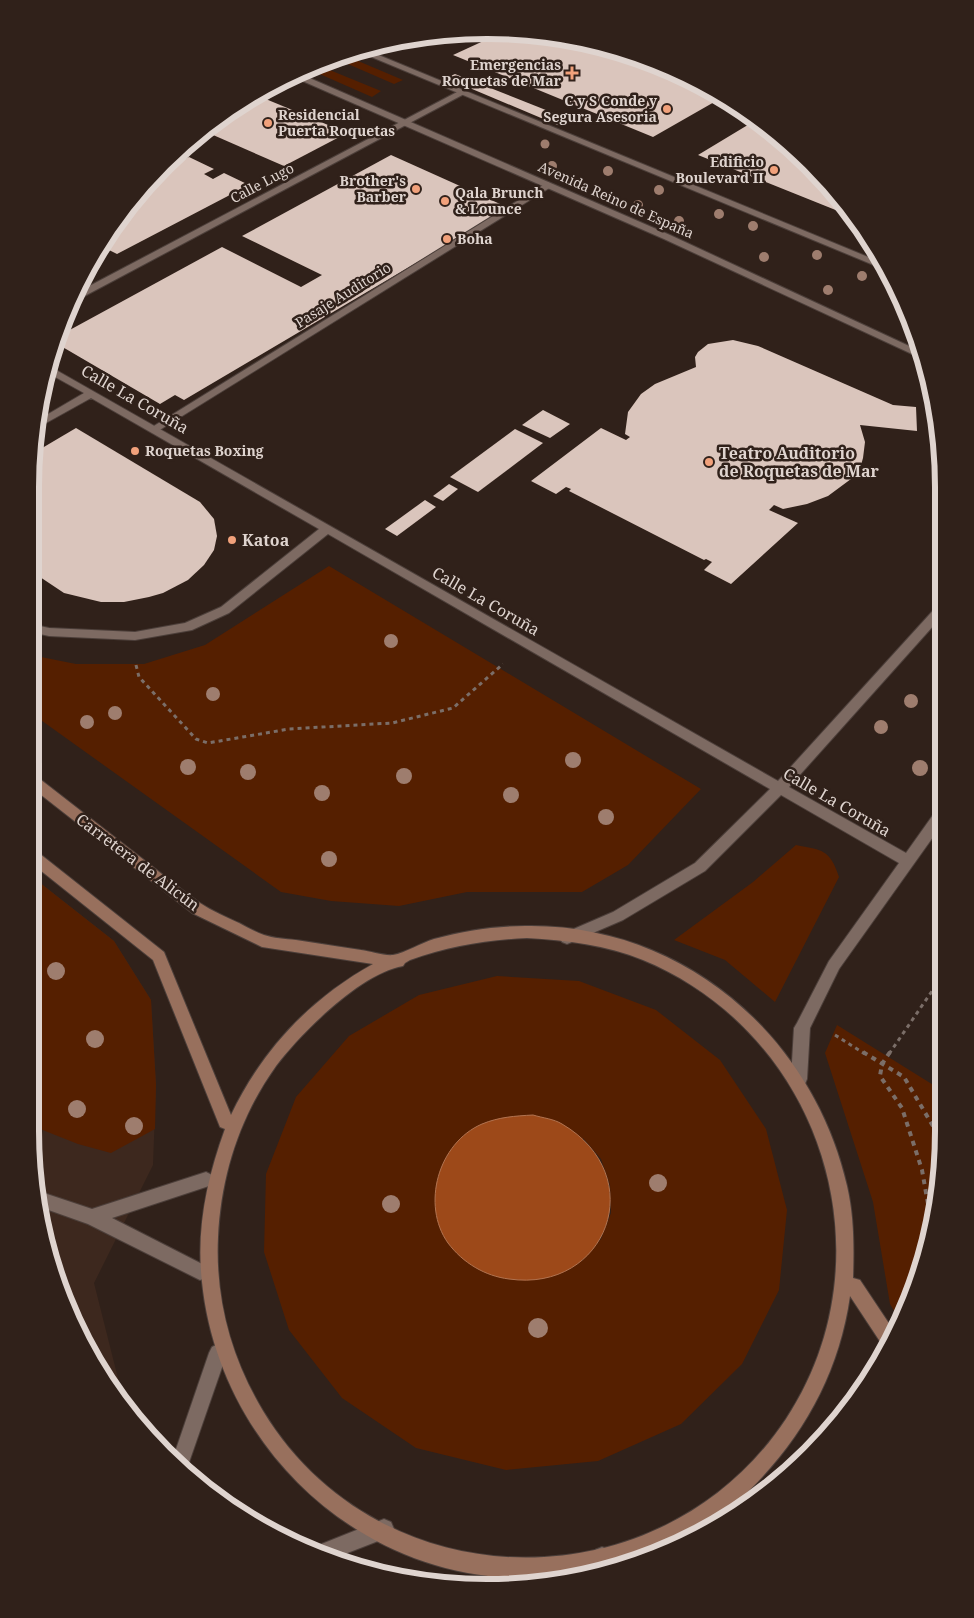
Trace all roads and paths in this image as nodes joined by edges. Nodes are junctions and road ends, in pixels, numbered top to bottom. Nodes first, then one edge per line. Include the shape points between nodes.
1 (370, 54) edge
2 (304, 78) edge
3 (462, 93) junction
4 (405, 123) junction
5 (548, 185) junction
6 (875, 263) edge
7 (83, 293) edge
8 (914, 352) edge
9 (54, 371) edge
10 (92, 393) junction
11 (44, 421) edge
12 (154, 428) junction
13 (327, 529) junction
14 (935, 617) edge
15 (39, 630) edge
16 (136, 660) dead end
17 (506, 661) dead end
18 (39, 787) edge
19 (780, 788) junction
20 (935, 823) edge
21 (39, 861) edge
22 (907, 861) junction
23 (560, 940) junction
24 (398, 962) junction
25 (935, 987) edge
26 (807, 1018) junction
27 (882, 1064) junction
28 (799, 1078) junction
29 (226, 1122) junction
30 (935, 1129) edge
31 (206, 1180) junction
32 (45, 1201) edge
33 (929, 1207) edge
34 (92, 1217) junction
35 (200, 1272) junction
36 (854, 1286) junction
37 (886, 1335) edge
38 (218, 1353) junction
39 (182, 1459) edge
40 (726, 1508) edge
41 (384, 1529) junction
42 (330, 1550) edge
43 (599, 1556) junction
44 (612, 1561) edge

1 - 3 street
2 - 4 street, Avenida Reino de España
3 - 4 street, Calle Lugo
3 - 6 street
4 - 5 street, Avenida Reino de España
4 - 7 street, Calle Lugo
5 - 8 street, Avenida Reino de España via 668,237
5 - 12 street, Pasaje Auditorio
9 - 10 street, Calle La Coruña
10 - 11 street
10 - 12 street, Calle La Coruña
12 - 13 street, Calle La Coruña
13 - 15 street via 225,610 188,628 135,636
13 - 19 street, Calle La Coruña
14 - 19 street
16 - 17 path via 138,677 196,739 208,743 289,729 392,724 453,708
18 - 24 main road, Carretera de Alicún via 198,909 262,941
19 - 22 street, Calle La Coruña
19 - 23 street via 700,867 618,916
20 - 22 street
21 - 29 main road via 159,956
22 - 26 street via 834,965
23 - 24 main road via 506,939 451,946
23 - 28 main road via 629,955 693,983 751,1025
24 - 29 main road via 329,999 270,1053
25 - 27 path
26 - 27 path
26 - 28 street via 802,1028
27 - 30 path via 904,1077
27 - 33 path via 880,1076 902,1108 922,1170
28 - 36 main road via 832,1141 852,1211
29 - 31 main road
31 - 34 street
31 - 35 main road
32 - 34 street
34 - 35 street
35 - 38 main road
36 - 37 main road
36 - 40 main road via 832,1368 787,1445
38 - 39 street
38 - 41 main road via 256,1423 312,1484
40 - 43 main road
41 - 42 street
41 - 43 main road via 454,1554 526,1563
43 - 44 street

